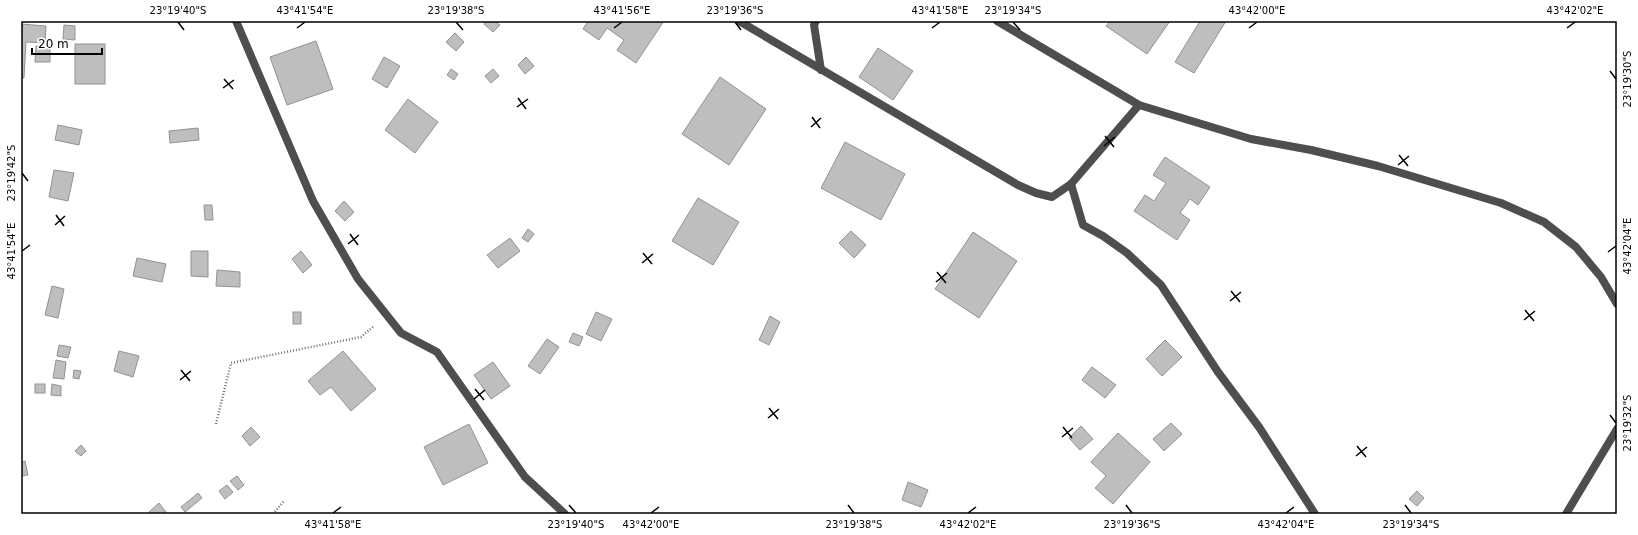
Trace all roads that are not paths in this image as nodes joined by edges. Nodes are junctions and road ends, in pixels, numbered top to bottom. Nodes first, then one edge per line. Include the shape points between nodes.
1 (236, 21) edge
2 (739, 21) edge
3 (816, 21) edge
4 (997, 21) edge
5 (821, 70) junction
6 (1139, 105) junction
7 (1070, 184) junction
8 (1617, 304) edge
9 (1617, 429) edge
10 (565, 514) edge
11 (1315, 514) edge
12 (1566, 514) edge

1 - 10 street via 313,201 358,279 401,333 437,352 525,477
2 - 5 street
3 - 5 street via 814,25
4 - 6 street
5 - 7 street via 1018,185 1052,197
6 - 7 street
6 - 8 street via 1251,139 1378,166 1501,203 1544,222 1576,247 1601,276
7 - 11 street via 1083,225 1126,253 1161,286 1218,372 1259,427
9 - 12 street

